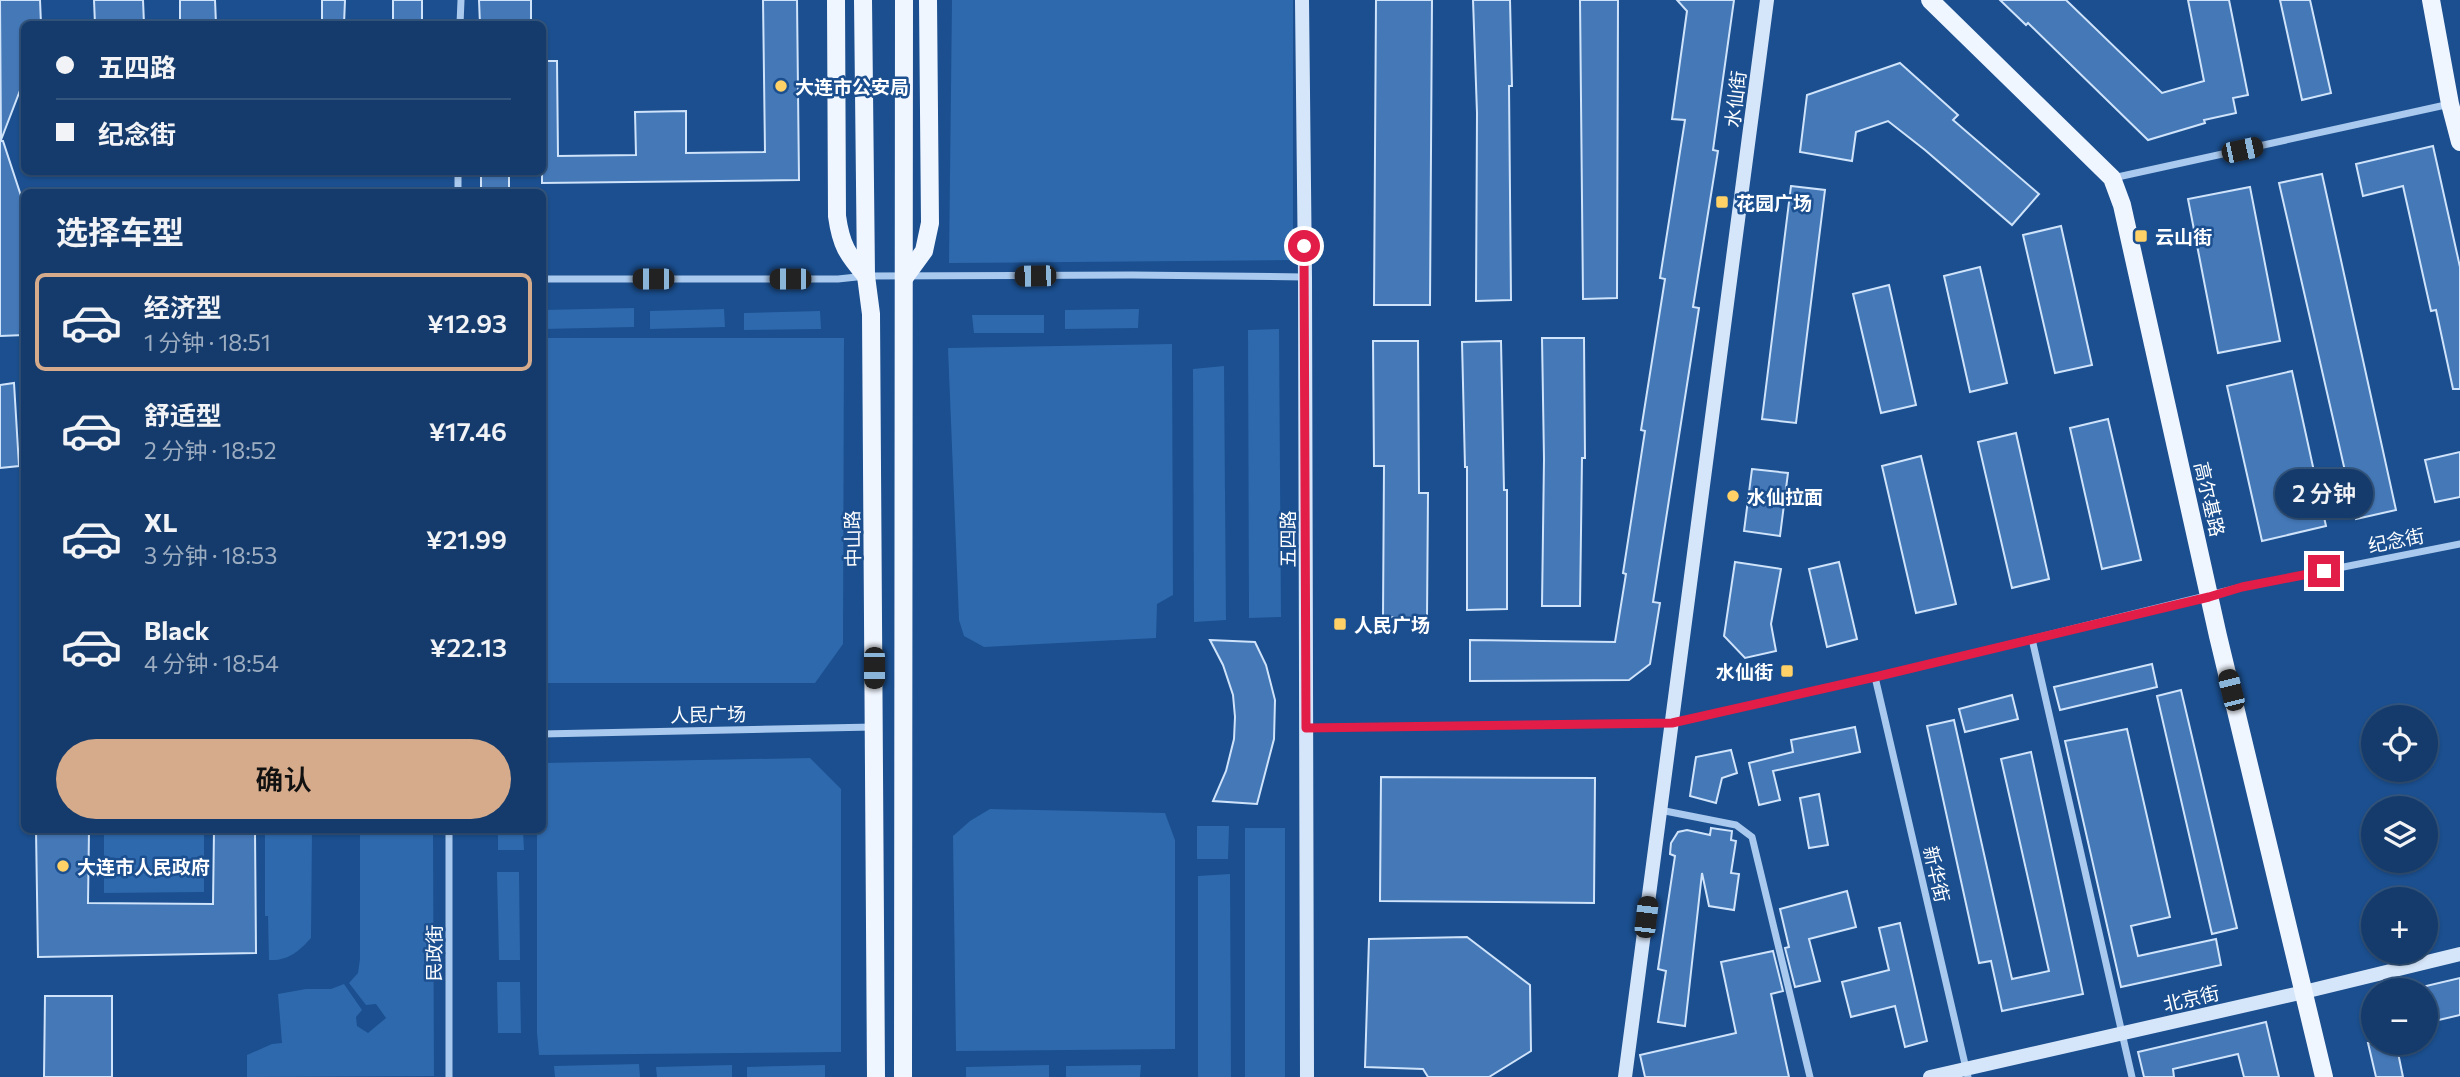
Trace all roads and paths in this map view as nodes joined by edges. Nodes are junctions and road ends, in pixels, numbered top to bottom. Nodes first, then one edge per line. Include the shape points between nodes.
1 (461, 0) edge
2 (835, 0) edge
3 (863, 0) edge
4 (904, 0) edge
5 (928, 0) edge
6 (1302, 0) edge
7 (1930, 0) edge
8 (2431, 0) edge
9 (1767, 1) edge
10 (460, 21) edge
11 (2450, 104) junction
12 (2460, 142) edge
13 (2112, 178) junction
14 (866, 276) junction
15 (905, 277) junction
16 (1305, 277) junction
17 (546, 279) edge
18 (2460, 544) edge
19 (2209, 597) junction
20 (2032, 639) junction
21 (1875, 677) junction
22 (1672, 723) junction
23 (874, 727) junction
24 (1306, 728) junction
25 (546, 734) edge
26 (1661, 810) junction
27 (449, 833) edge
28 (2460, 954) edge
29 (2304, 992) junction
30 (2122, 1034) junction
31 (1967, 1073) edge
32 (449, 1077) edge
33 (876, 1077) edge
34 (903, 1077) edge
35 (1307, 1077) edge
36 (1625, 1077) edge
37 (1810, 1077) edge
38 (1930, 1077) edge
39 (2132, 1077) edge
40 (2323, 1077) edge

1 - 10 street
2 - 14 main road via 837,216 846,253
3 - 14 main road, 中山路
4 - 15 main road
5 - 15 main road via 930,223 924,251
6 - 16 street, 五四路
7 - 13 main road, 高尔基路
8 - 11 main road
9 - 22 street, 水仙街
11 - 12 main road
11 - 13 street
13 - 19 main road, 高尔基路 via 2122,205
14 - 15 street
14 - 17 street
14 - 23 main road, 中山路 via 871,314
15 - 16 street
15 - 34 main road
16 - 24 street, 五四路
18 - 19 street, 纪念街
19 - 20 street, 纪念街
19 - 29 main road, 高尔基路
20 - 21 street, 纪念街
20 - 30 street
21 - 22 street, 纪念街
21 - 31 street, 新华街
22 - 24 street, 纪念街
22 - 26 street, 水仙街
23 - 25 street, 人民广场
23 - 33 main road, 中山路
24 - 35 street, 五四路
26 - 36 street, 水仙街
26 - 37 street via 1736,825 1752,837
27 - 32 street, 民政街
28 - 29 street, 北京街
29 - 30 street, 北京街
29 - 40 main road, 高尔基路
30 - 31 street, 北京街
30 - 39 street
31 - 38 street, 北京街

